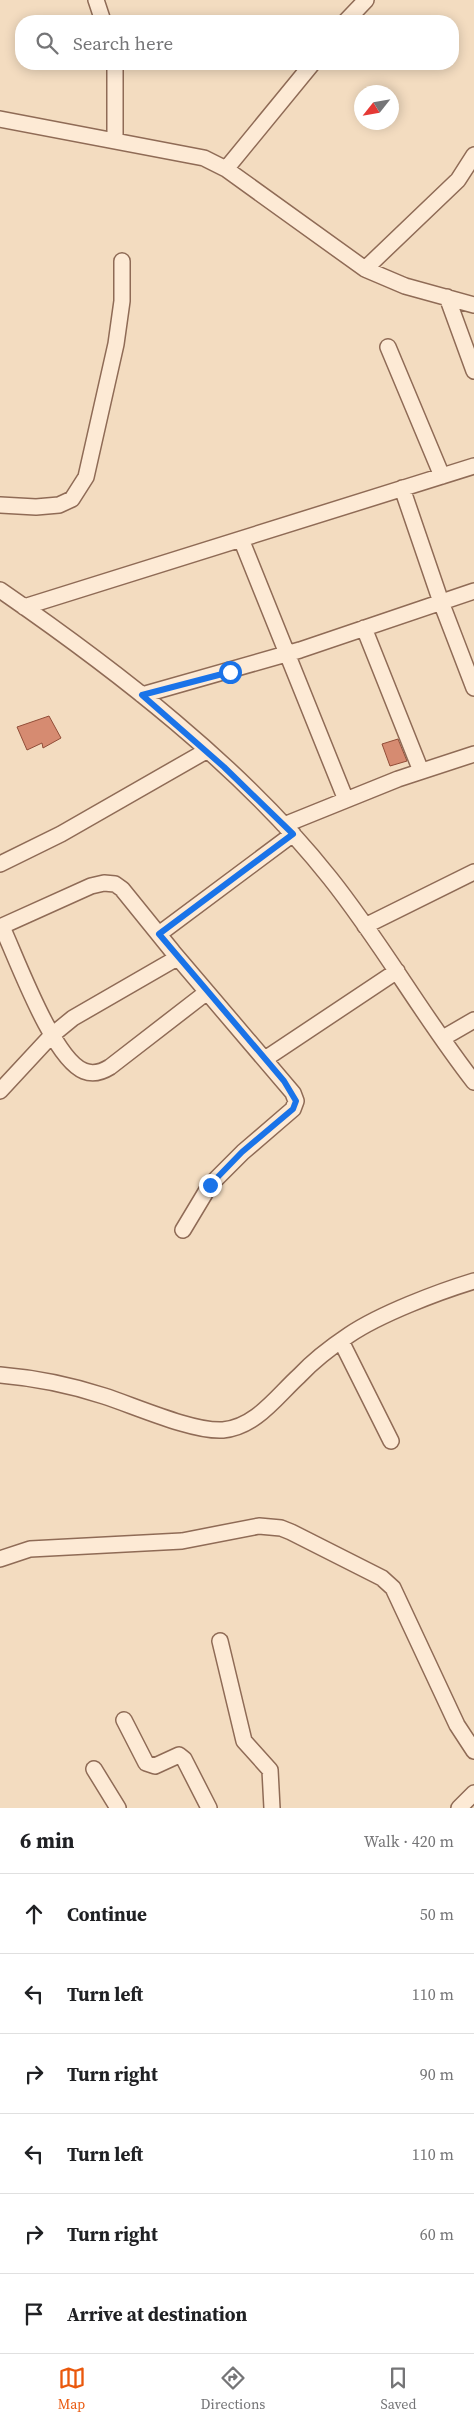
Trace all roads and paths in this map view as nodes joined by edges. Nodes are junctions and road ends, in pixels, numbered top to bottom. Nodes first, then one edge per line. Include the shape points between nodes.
1 (96, 0) edge
2 (366, 0) edge
3 (101, 15) edge
4 (352, 15) edge
5 (115, 70) edge
6 (307, 70) edge
7 (0, 119) edge
8 (115, 140) junction
9 (474, 156) edge
10 (226, 169) junction
11 (122, 261) dead end
12 (364, 269) junction
13 (447, 298) junction
14 (474, 305) edge
15 (388, 347) dead end
16 (474, 371) edge
17 (474, 466) edge
18 (442, 476) junction
19 (402, 488) junction
20 (0, 505) edge
21 (241, 539) junction
22 (0, 590) edge
23 (474, 591) edge
24 (441, 602) junction
25 (24, 606) junction
26 (364, 628) junction
27 (288, 654) junction
28 (474, 688) edge
29 (142, 695) junction
30 (206, 751) junction
31 (474, 754) edge
32 (421, 771) junction
33 (346, 800) junction
34 (288, 830) junction
35 (0, 864) edge
36 (474, 872) edge
37 (365, 926) junction
38 (1, 927) edge
39 (159, 934) junction
40 (177, 958) junction
41 (398, 972) junction
42 (207, 992) junction
43 (474, 1020) edge
44 (51, 1036) junction
45 (443, 1038) junction
46 (265, 1059) junction
47 (474, 1082) edge
48 (0, 1091) edge
49 (183, 1230) dead end
50 (474, 1282) edge
51 (341, 1341) junction
52 (0, 1375) edge
53 (391, 1441) dead end
54 (0, 1559) edge
55 (220, 1642) dead end
56 (124, 1720) dead end
57 (474, 1752) edge
58 (94, 1769) dead end
59 (474, 1794) edge
60 (118, 1808) edge
61 (209, 1808) edge
62 (272, 1808) edge
63 (459, 1808) edge

1 - 3 street
2 - 4 street
5 - 8 street
6 - 10 street
7 - 8 street
8 - 10 street via 204,158
9 - 12 street via 458,180
10 - 12 street
11 - 20 street via 122,301 116,344 86,477 72,499 59,505 36,508
12 - 13 street via 405,286
13 - 14 street
13 - 16 street
15 - 18 street
17 - 18 street
18 - 19 street
19 - 21 street
19 - 24 street
21 - 25 street
21 - 27 street
22 - 25 street
23 - 24 street
24 - 26 street
24 - 28 street
25 - 29 street
26 - 27 street
26 - 32 street
27 - 29 street
27 - 33 street
29 - 30 street
30 - 34 street
30 - 35 street via 61,834
31 - 32 street
32 - 33 street
33 - 34 street
34 - 37 street via 331,878
34 - 39 street
36 - 37 street
37 - 41 street
38 - 39 street via 104,882 122,889
38 - 44 street
39 - 40 street
40 - 42 street
40 - 44 street via 96,1004
41 - 45 street
41 - 46 street
42 - 44 street via 103,1071 84,1071 69,1060
42 - 46 street
43 - 45 street
44 - 48 street
45 - 47 street
46 - 49 street via 293,1093 296,1101 293,1109 242,1152 210,1185
50 - 51 street via 439,1293 382,1318
51 - 52 street via 299,1375 261,1413 226,1430 200,1429 74,1387
51 - 53 street
54 - 57 street via 46,1547 182,1541 259,1526 286,1530 382,1578 393,1588 457,1725
55 - 62 street via 244,1741 270,1770
56 - 61 street via 146,1763 155,1766 179,1755 184,1759
58 - 60 street
59 - 63 street

